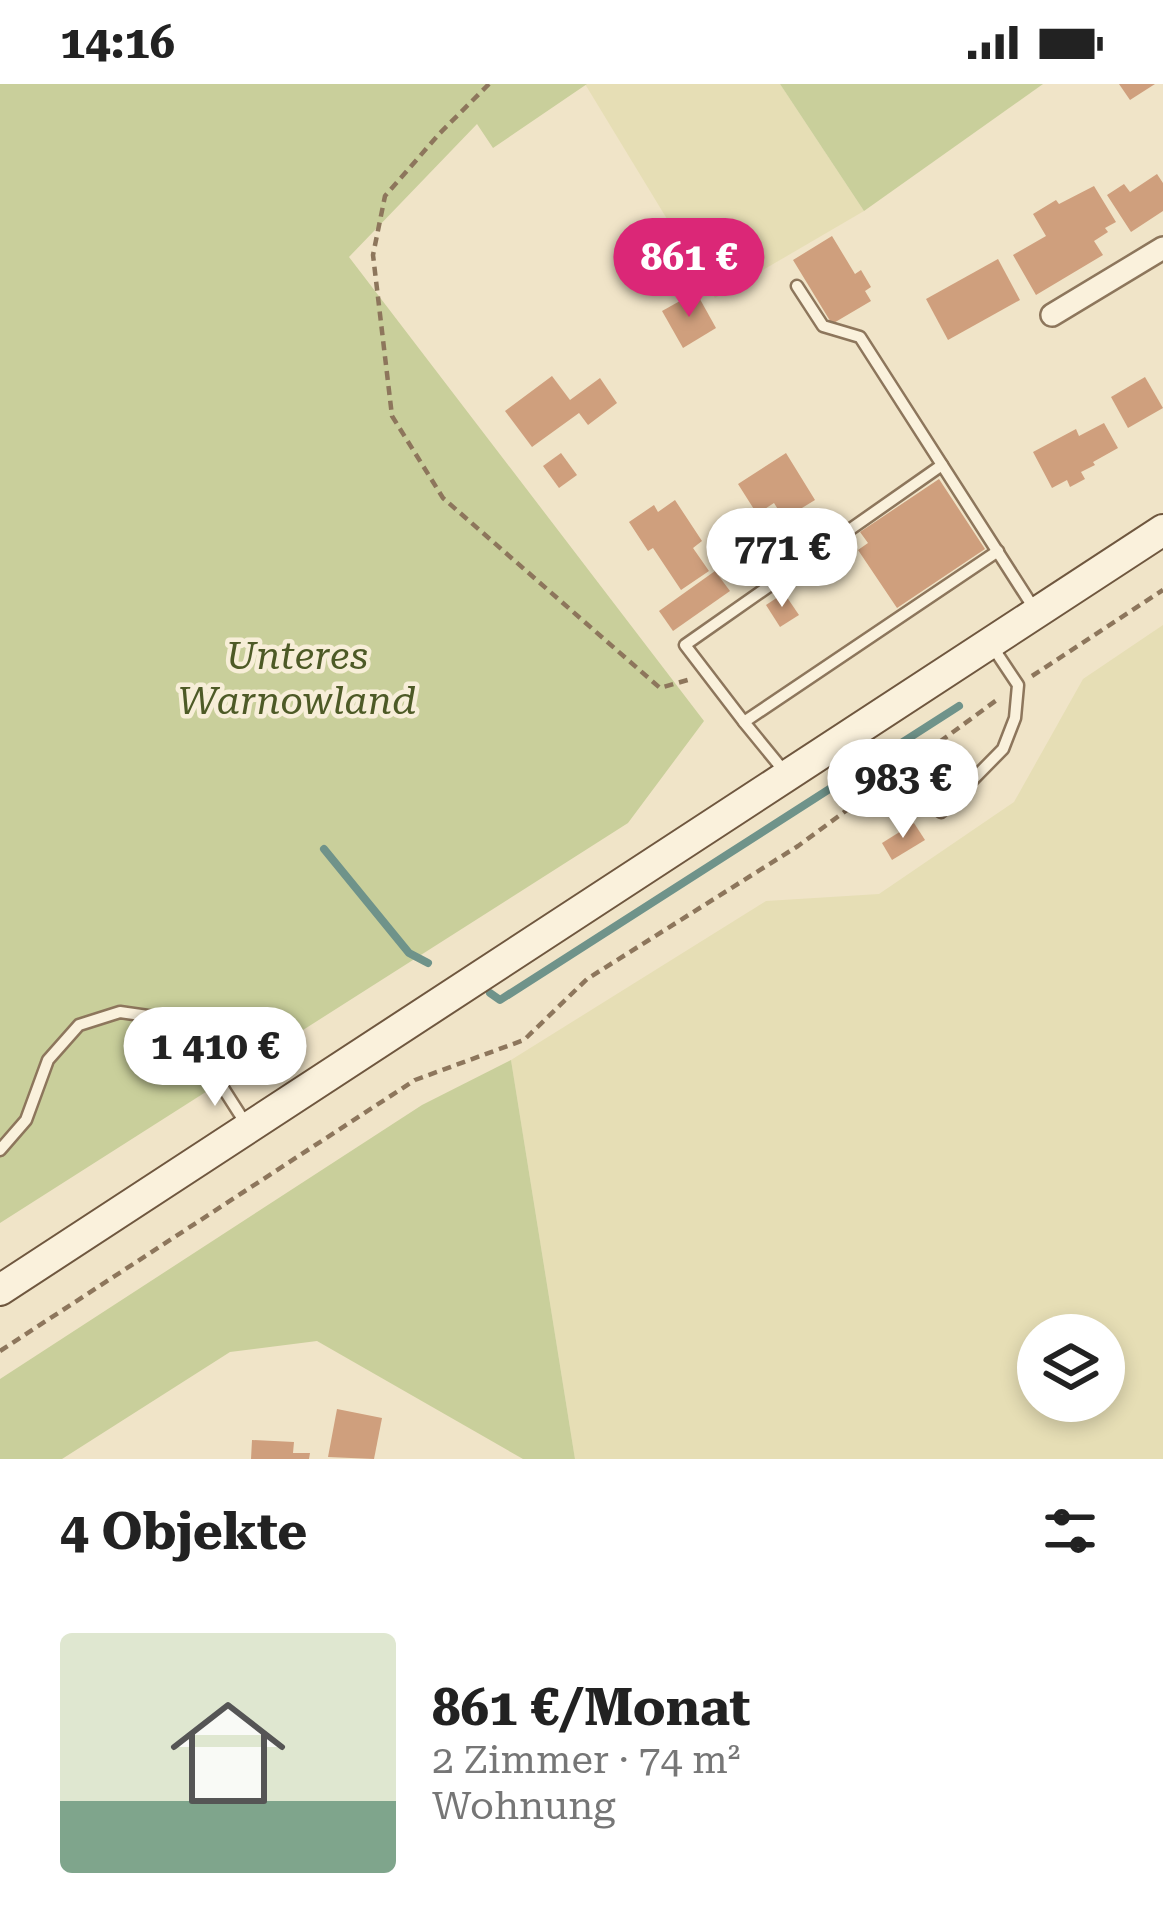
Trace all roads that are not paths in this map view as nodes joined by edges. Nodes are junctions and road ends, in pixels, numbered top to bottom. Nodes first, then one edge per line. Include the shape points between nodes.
1 (1163, 248) edge
2 (797, 286) dead end
3 (1052, 316) dead end
4 (942, 464) junction
5 (1163, 530) edge
6 (998, 551) junction
7 (1037, 612) junction
8 (991, 643) junction
9 (744, 722) junction
10 (788, 775) junction
11 (941, 812) dead end
12 (248, 1127) junction
13 (0, 1150) edge
14 (0, 1290) edge

1 - 3 street
2 - 4 lane via 824,326 860,337
4 - 6 lane
4 - 9 lane via 686,645
5 - 7 main road
6 - 7 lane
6 - 9 lane
7 - 8 main road
8 - 10 main road
8 - 11 lane via 1018,685 1015,718 1003,749
9 - 10 lane
10 - 12 main road
12 - 13 lane via 191,1038 162,1018 120,1012 79,1025 48,1060 26,1120
12 - 14 main road

